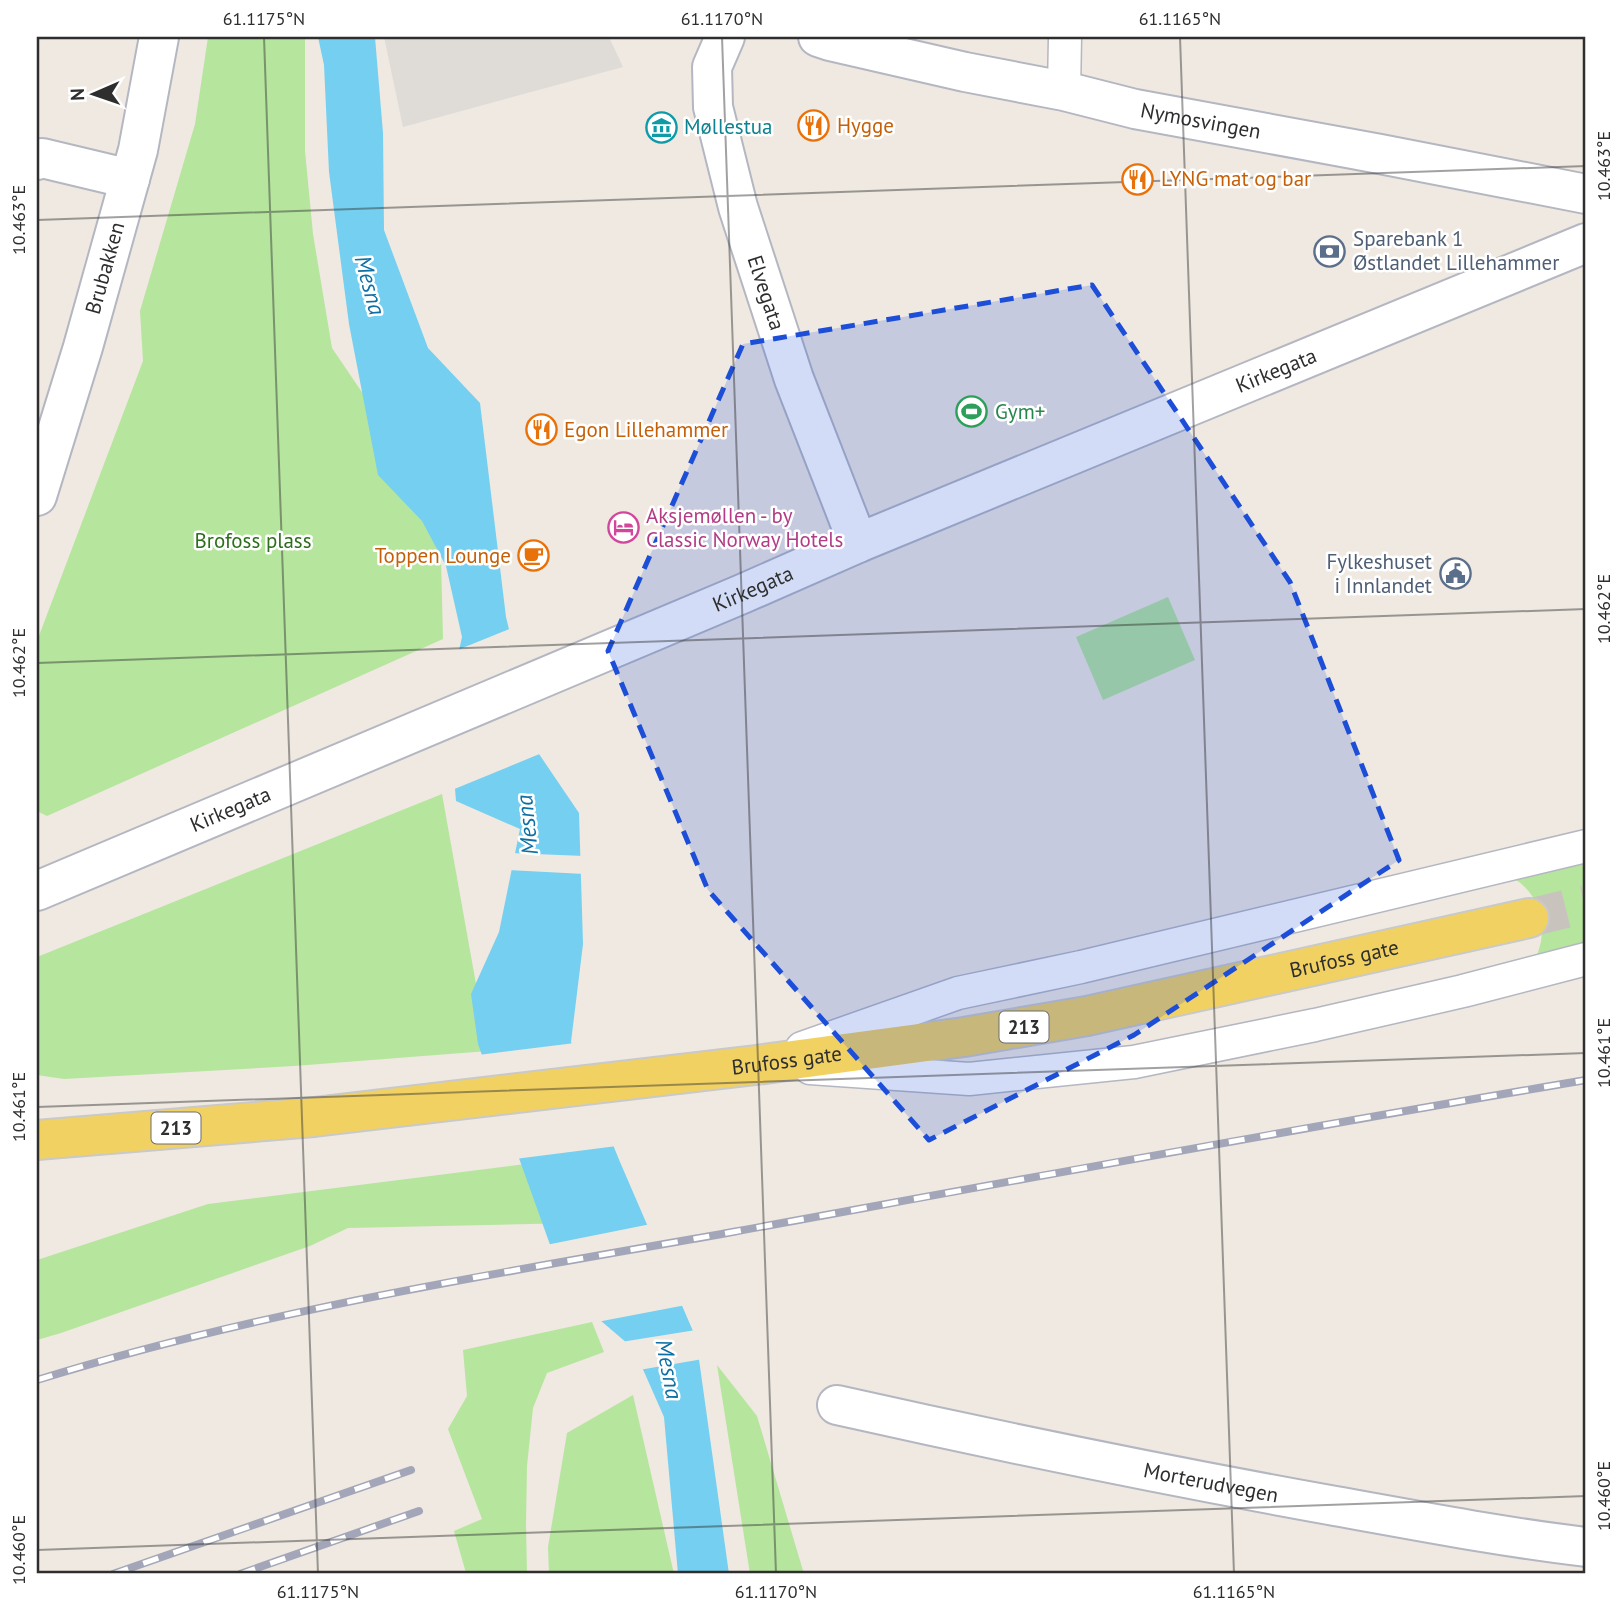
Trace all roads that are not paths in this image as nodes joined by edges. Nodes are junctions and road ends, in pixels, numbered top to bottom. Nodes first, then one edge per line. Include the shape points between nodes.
1 (159, 37) edge
2 (725, 37) edge
3 (818, 37) edge
4 (1065, 37) edge
5 (1064, 91) junction
6 (37, 160) edge
7 (130, 179) junction
8 (1586, 194) edge
9 (1586, 243) edge
10 (37, 496) edge
11 (858, 543) junction
12 (1586, 846) edge
13 (37, 891) edge
14 (1529, 918) tunnel mouth
15 (1586, 959) edge
16 (756, 1065) junction
17 (37, 1140) edge
18 (837, 1405) dead end
19 (1586, 1547) edge

1 - 7 street, Brubakken
2 - 11 street, Elvegata via 712,67 713,107 735,195 794,379
3 - 5 street, Nymosvingen
4 - 5 lane
5 - 8 street, Nymosvingen via 1135,109
6 - 7 street
7 - 10 street, Brubakken
9 - 11 street, Kirkegata
11 - 13 street, Kirkegata
12 - 16 lane via 958,993
14 - 16 main road, Brufoss gate / 213 via 1087,1016
15 - 16 lane via 1315,1025 1133,1062 969,1079
16 - 17 main road, Brufoss gate / 213 via 314,1117
18 - 19 street, Morterudvegen via 1221,1486 1510,1538

